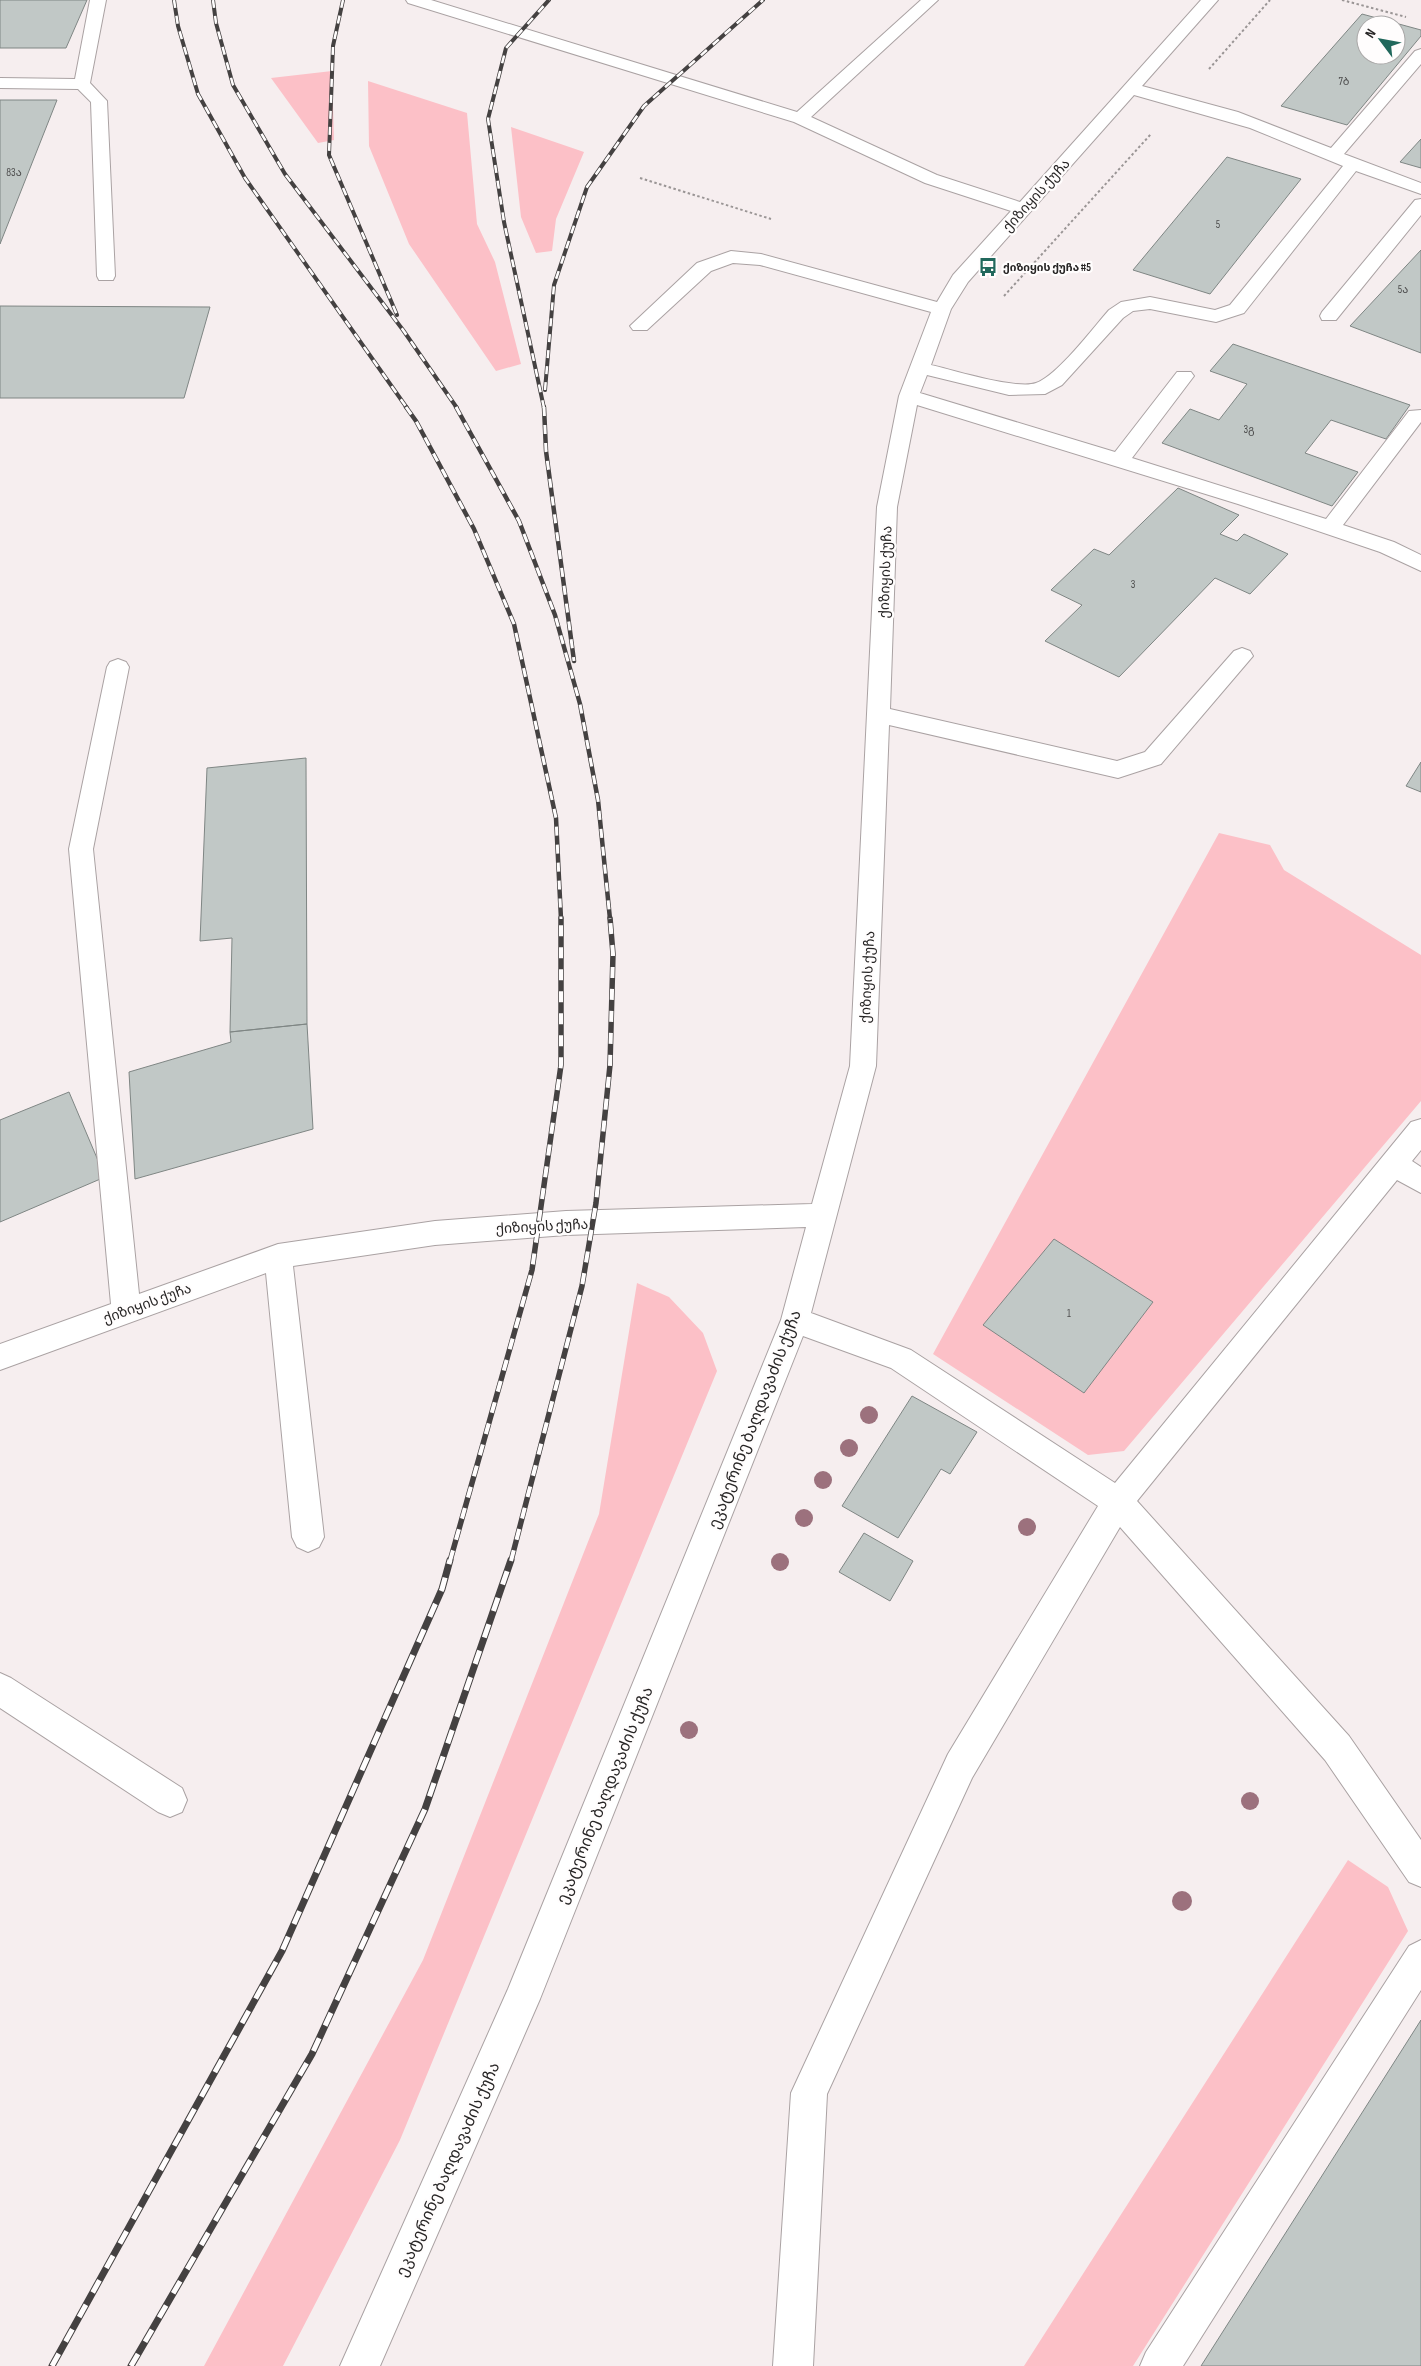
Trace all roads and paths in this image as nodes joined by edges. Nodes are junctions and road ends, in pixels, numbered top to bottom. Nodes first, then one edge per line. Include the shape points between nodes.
1 (98, 0) edge
2 (414, 0) edge
3 (930, 0) edge
4 (1210, 0) edge
5 (1270, 0) edge
6 (1342, 0) edge
7 (1412, 19) dead end
8 (1421, 54) edge
9 (0, 84) edge
10 (82, 84) junction
11 (1132, 89) junction
12 (1180, 102) junction
13 (800, 118) junction
14 (1334, 154) junction
15 (1353, 164) junction
16 (1421, 189) edge
17 (1421, 204) edge
18 (1024, 209) junction
19 (106, 276) dead end
20 (1003, 297) dead end
21 (942, 310) junction
22 (1329, 316) dead end
23 (640, 326) dead end
24 (920, 368) junction
25 (1184, 376) dead end
26 (909, 396) junction
27 (1416, 415) dead end
28 (1119, 461) junction
29 (1330, 528) junction
30 (1421, 564) edge
31 (1242, 656) dead end
32 (118, 667) dead end
33 (879, 715) junction
34 (1421, 1130) edge
35 (1394, 1164) junction
36 (1421, 1181) edge
37 (823, 1215) junction
38 (278, 1256) junction
39 (126, 1310) junction
40 (795, 1320) junction
41 (0, 1357) edge
42 (1118, 1502) junction
43 (308, 1537) dead end
44 (0, 1689) edge
45 (170, 1800) dead end
46 (1421, 1870) edge
47 (1421, 1958) edge
48 (360, 2366) edge
49 (793, 2366) edge
50 (1160, 2366) edge

1 - 10 street
2 - 13 street
3 - 13 street
4 - 11 street, ქიზიყის ქუჩა
5 - 12 path
6 - 7 path
8 - 14 street
9 - 10 street
10 - 19 street via 100,101
11 - 12 street
11 - 18 street, ქიზიყის ქუჩა
12 - 14 street via 1232,116
12 - 20 path
13 - 18 street via 931,179
14 - 15 street
15 - 16 street
15 - 24 street via 1237,309 1227,314 1216,316 1150,303 1128,306 1116,314 1055,381 1038,390 1009,389
17 - 22 street
18 - 21 street, ქიზიყის ქუჩა via 960,279
21 - 23 street via 761,260 731,257 704,267
21 - 24 street, ქიზიყის ქუჩა
24 - 26 street, ქიზიყის ქუჩა
25 - 28 street
26 - 28 street
26 - 33 street, ქიზიყის ქუჩა via 887,507
27 - 29 street
28 - 29 street
29 - 30 street via 1387,547
31 - 33 street via 1153,758 1118,770
32 - 39 street via 81,849
33 - 37 street, ქიზიყის ქუჩა via 863,1066
34 - 35 street
35 - 36 street
35 - 42 street
37 - 38 street, ქიზიყის ქუჩა via 566,1223 435,1233
37 - 40 street, ეკატერინე ბაღდავაძის ქუჩა
38 - 39 street, ქიზიყის ქუჩა
38 - 43 street
39 - 41 street, ქიზიყის ქუჩა
40 - 42 street via 901,1359
40 - 48 street, ეკატერინე ბაღდავაძის ქუჩა via 522,1999
42 - 46 street via 1336,1748
42 - 49 street via 960,1766 808,2093
44 - 45 street
47 - 50 street

